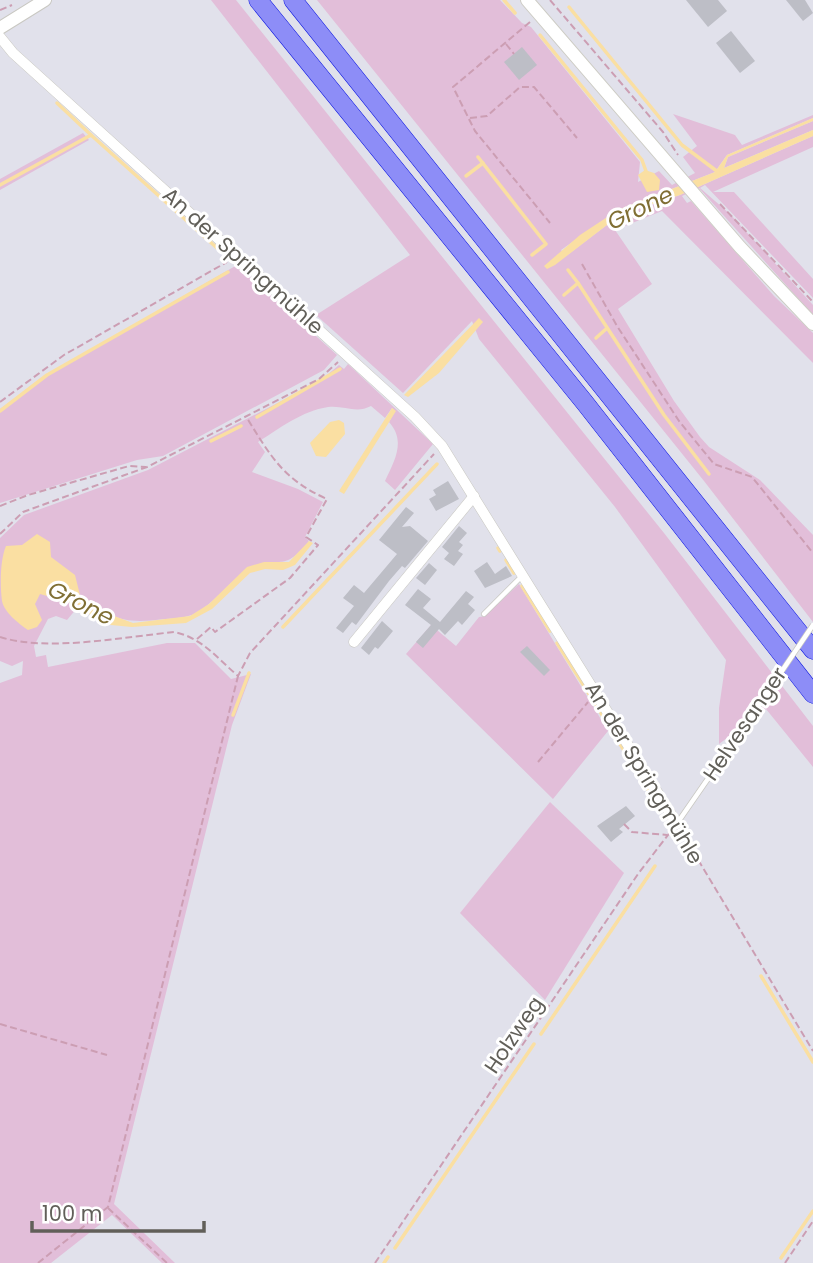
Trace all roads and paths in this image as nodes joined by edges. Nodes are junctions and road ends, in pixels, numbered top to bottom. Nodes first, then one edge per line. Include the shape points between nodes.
1 (45, 0) edge
2 (258, 0) edge
3 (293, 0) edge
4 (527, 0) edge
5 (550, 0) edge
6 (558, 0) edge
7 (553, 4) junction
8 (539, 14) junction
9 (0, 28) edge
10 (0, 37) edge
11 (505, 43) junction
12 (514, 54) dead end
13 (469, 118) junction
14 (577, 138) dead end
15 (681, 161) dead end
16 (704, 198) junction
17 (550, 223) dead end
18 (237, 256) junction
19 (582, 264) dead end
20 (813, 302) edge
21 (813, 324) edge
22 (345, 353) junction
23 (0, 402) edge
24 (247, 417) junction
25 (442, 446) junction
26 (148, 467) junction
27 (474, 496) junction
28 (0, 506) edge
29 (0, 534) edge
30 (813, 553) edge
31 (522, 575) junction
32 (484, 614) dead end
33 (813, 625) edge
34 (0, 637) edge
35 (196, 639) junction
36 (354, 642) dead end
37 (813, 650) edge
38 (238, 676) junction
39 (596, 693) junction
40 (813, 694) edge
41 (538, 762) dead end
42 (624, 824) dead end
43 (677, 824) junction
44 (668, 836) junction
45 (0, 1024) edge
46 (813, 1051) edge
47 (107, 1055) dead end
48 (107, 1207) junction
49 (813, 1221) edge
50 (38, 1263) edge
51 (167, 1263) edge
52 (375, 1263) edge
53 (785, 1263) edge

1 - 9 main road
2 - 40 highway via 585,403
3 - 37 highway
4 - 8 main road
5 - 7 path
6 - 7 path
7 - 15 path via 663,132
8 - 11 path
8 - 16 main road via 677,175
10 - 18 street, An der Springmühle
11 - 12 path
11 - 13 path via 453,87
13 - 14 path via 487,116 520,87 534,87
13 - 17 path
16 - 20 path via 730,211
16 - 21 main road
18 - 22 street, An der Springmühle
18 - 23 path via 74,349
19 - 30 path via 678,421 714,464 752,477
22 - 24 path via 319,379
22 - 25 street, An der Springmühle
24 - 26 path
24 - 35 path via 284,473 327,499 306,537 318,545 289,578 215,632 211,627
25 - 27 street, An der Springmühle
25 - 38 path via 250,653
26 - 28 path via 130,466
26 - 29 path via 32,508
27 - 31 street, An der Springmühle
27 - 36 street
31 - 32 lane
31 - 39 street, An der Springmühle
33 - 43 lane, Helvesanger, bridge
34 - 35 path via 20,643 73,644 174,632
35 - 38 path
38 - 48 path
39 - 41 path
39 - 43 street, An der Springmühle
42 - 44 path via 632,832
43 - 44 path, Holzweg
43 - 46 path, An der Springmühle
44 - 52 path, Holzweg
45 - 47 path
48 - 50 path
48 - 51 path
49 - 53 path

